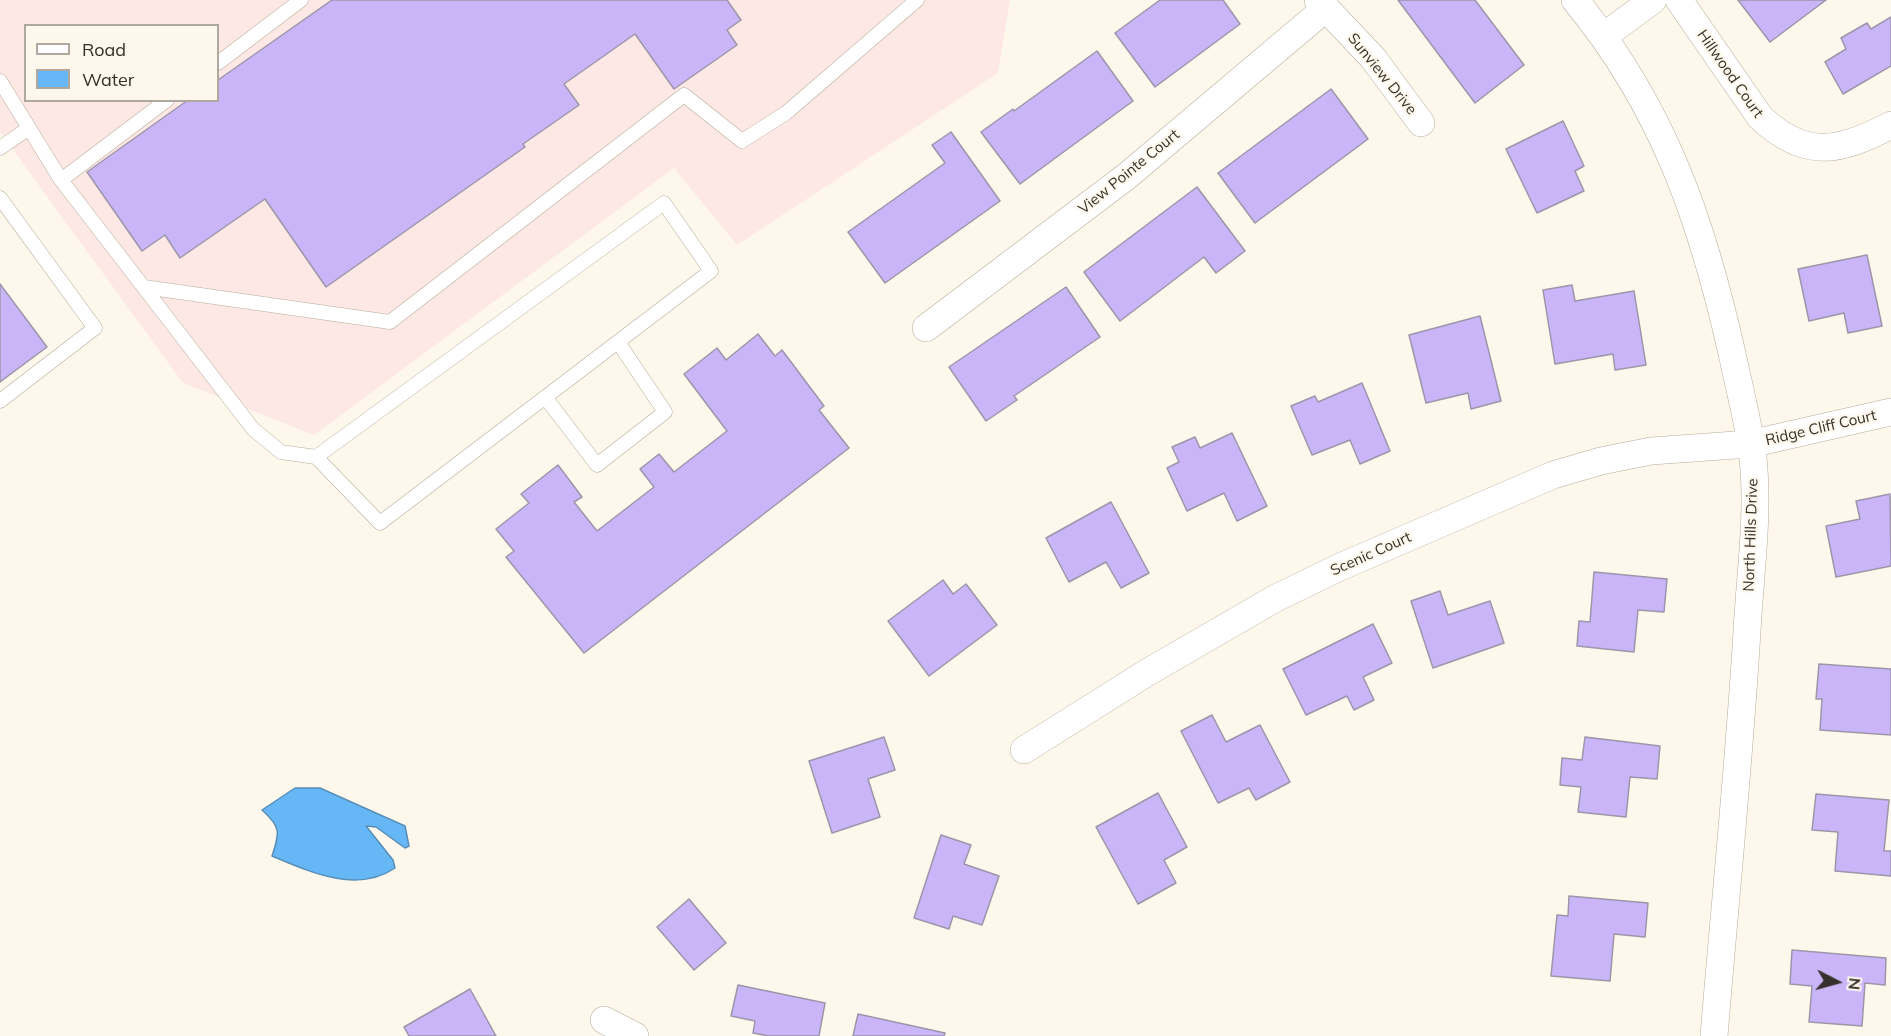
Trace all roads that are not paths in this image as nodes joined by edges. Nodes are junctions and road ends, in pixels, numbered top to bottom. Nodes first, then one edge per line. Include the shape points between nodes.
1 (301, 0) edge
2 (917, 0) edge
3 (1575, 0) edge
4 (1653, 0) edge
5 (1679, 0) edge
6 (1322, 4) edge
7 (1604, 36) junction
8 (219, 62) edge
9 (0, 81) edge
10 (164, 102) edge
11 (1420, 123) dead end
12 (1891, 125) edge
13 (29, 128) junction
14 (0, 148) edge
15 (61, 180) junction
16 (0, 198) edge
17 (144, 287) junction
18 (926, 328) dead end
19 (618, 342) junction
20 (545, 398) junction
21 (0, 401) edge
22 (1891, 412) edge
23 (1750, 444) junction
24 (316, 457) junction
25 (1024, 750) dead end
26 (604, 1020) dead end
27 (634, 1036) edge
28 (1714, 1036) edge

1 - 8 lane
2 - 17 lane via 786,113 742,141 684,96 390,322
3 - 7 street, North Hills Drive
4 - 7 street
5 - 12 street, Hillwood Court via 1760,117 1775,132 1814,148 1834,148 1861,141
6 - 11 street, Sunview Drive via 1373,58
6 - 18 street, View Pointe Court via 1127,176
7 - 23 street, North Hills Drive via 1652,113 1682,183 1725,322
9 - 13 lane
10 - 15 lane
13 - 14 lane
13 - 15 lane
15 - 17 lane
16 - 21 lane via 95,328
17 - 24 lane via 253,429 281,452
19 - 20 lane
19 - 20 lane via 665,412 597,465
19 - 24 lane via 711,271 664,203
20 - 24 lane via 380,523
22 - 23 street, Ridge Cliff Court
23 - 25 street, Scenic Court via 1661,450 1601,461 1491,500 1276,598
23 - 28 street, North Hills Drive via 1754,500 1746,654
26 - 27 street

